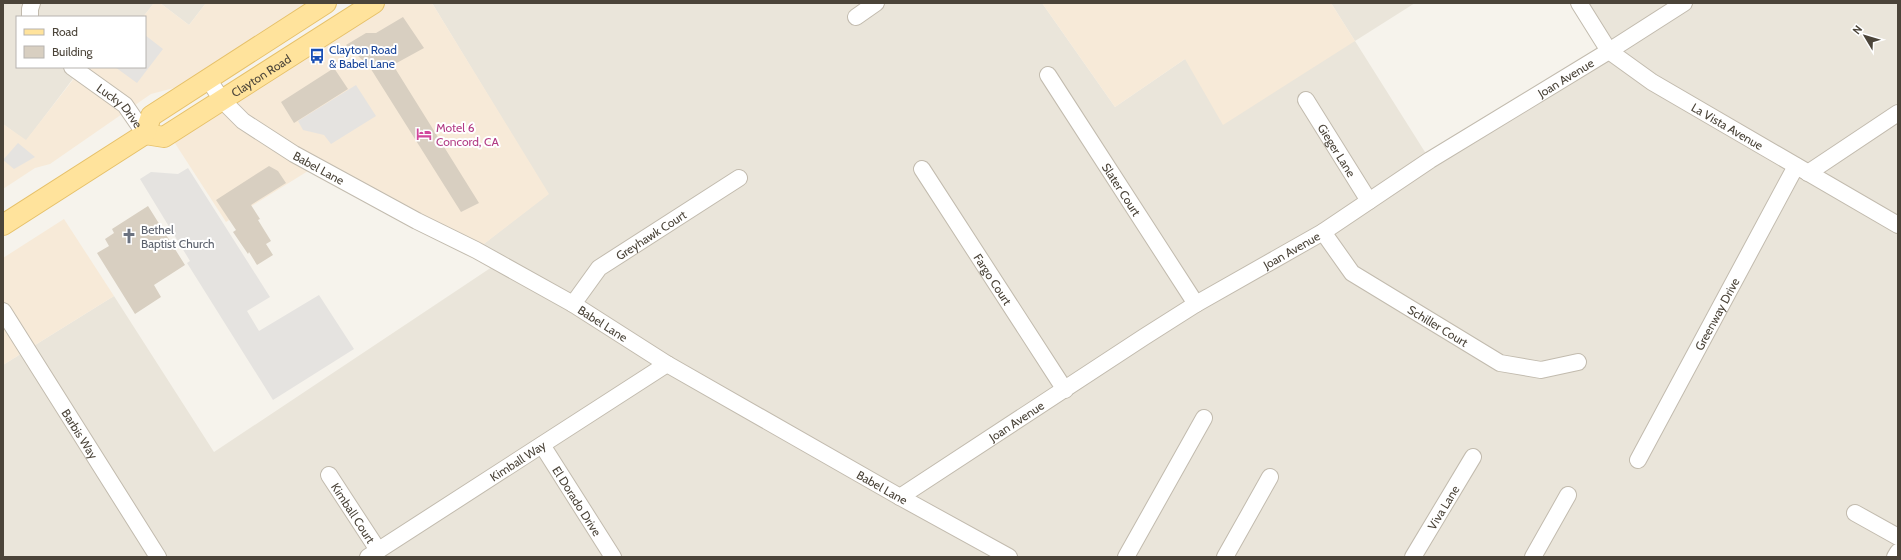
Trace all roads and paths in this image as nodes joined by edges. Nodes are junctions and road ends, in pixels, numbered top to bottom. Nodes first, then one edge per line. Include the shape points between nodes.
1 (32, 3) edge
2 (374, 3) edge
3 (876, 3) edge
4 (1579, 3) edge
5 (1684, 3) edge
6 (320, 4) edge
7 (30, 16) edge
8 (856, 17) dead end
9 (1609, 51) junction
10 (73, 68) edge
11 (1048, 75) dead end
12 (208, 79) junction
13 (222, 100) junction
14 (1306, 100) dead end
15 (1898, 113) edge
16 (145, 134) junction
17 (922, 169) dead end
18 (1802, 170) junction
19 (739, 178) dead end
20 (1369, 201) junction
21 (3, 225) edge
22 (1898, 225) edge
23 (1323, 232) junction
24 (574, 304) junction
25 (1196, 304) junction
26 (3, 311) edge
27 (1578, 362) dead end
28 (668, 364) junction
29 (1065, 390) junction
30 (1204, 418) dead end
31 (542, 445) junction
32 (1473, 457) dead end
33 (1638, 460) dead end
34 (329, 475) dead end
35 (1270, 477) dead end
36 (1568, 495) dead end
37 (900, 497) junction
38 (1855, 513) dead end
39 (1898, 536) edge
40 (1898, 552) edge
41 (373, 554) edge
42 (156, 556) edge
43 (614, 557) edge
44 (1008, 557) edge
45 (1126, 557) edge
46 (1225, 557) edge
47 (1413, 557) edge
48 (1533, 557) edge
49 (1895, 557) edge

1 - 7 street
2 - 13 main road, Clayton Road
3 - 8 street
4 - 9 street, La Vista Avenue
5 - 9 street, Joan Avenue
6 - 12 main road, Clayton Road
9 - 18 street, La Vista Avenue via 1652,82
9 - 20 street, Joan Avenue via 1430,160
10 - 16 street, Lucky Drive via 125,105
11 - 25 street, Slater Court
12 - 13 street, Babel Lane
12 - 16 main road, Clayton Road via 151,116
13 - 16 main road, Clayton Road via 164,137
13 - 24 street, Babel Lane via 243,121 294,154
14 - 20 street, Gieger Lane
15 - 18 street
16 - 21 main road
17 - 29 street, Fargo Court
18 - 22 street, La Vista Avenue
18 - 33 street, Greenway Drive
19 - 24 street, Greyhawk Court via 599,268
20 - 23 street, Joan Avenue
23 - 25 street, Joan Avenue
23 - 27 street, Schiller Court via 1352,273 1500,363 1541,370
24 - 28 street, Babel Lane
25 - 29 street, Joan Avenue
26 - 42 street, Barbis Way
28 - 31 street, Kimball Way
28 - 37 street, Babel Lane
29 - 37 street, Joan Avenue
30 - 45 street
31 - 41 street, Kimball Way
31 - 43 street, El Dorado Drive
32 - 47 street, Viva Lane
34 - 41 street, Kimball Court
35 - 46 street
36 - 48 street
37 - 44 street, Babel Lane
38 - 39 street
40 - 49 street

